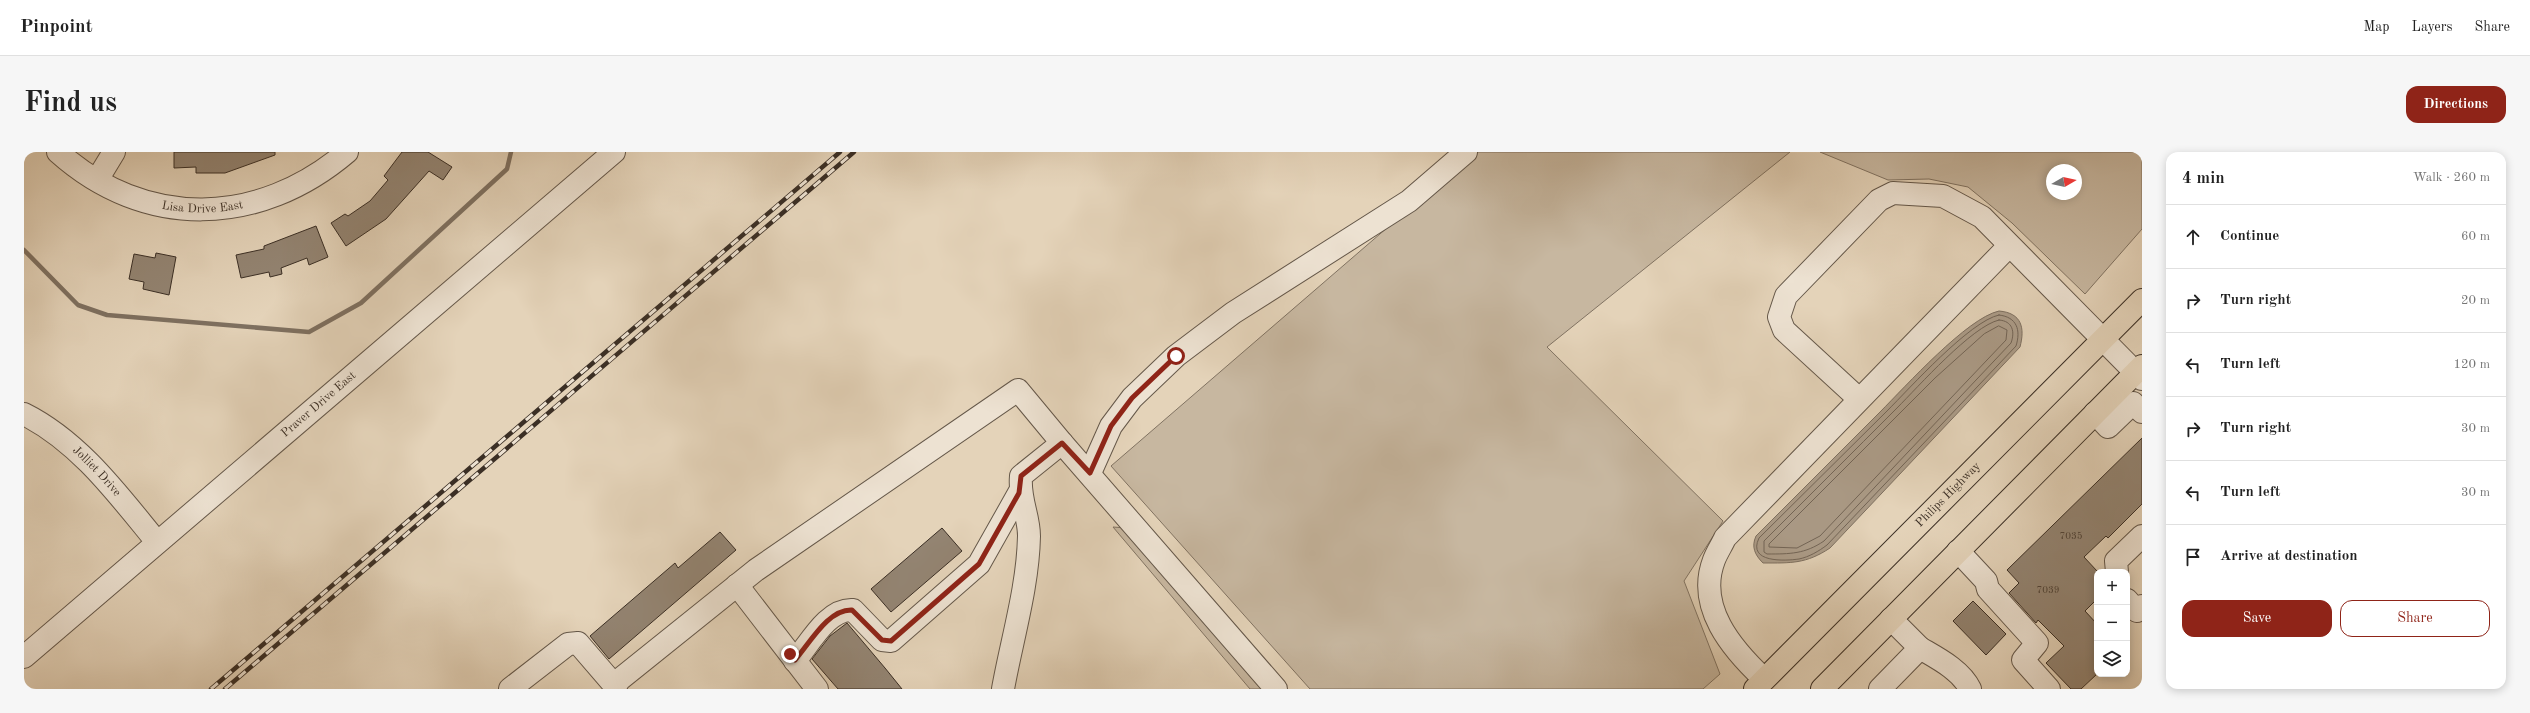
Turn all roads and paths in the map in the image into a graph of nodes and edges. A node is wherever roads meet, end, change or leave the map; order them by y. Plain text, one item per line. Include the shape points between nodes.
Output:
1 (58, 152) edge
2 (114, 152) edge
3 (347, 152) edge
4 (614, 152) edge
5 (1466, 152) edge
6 (97, 180) junction
7 (2008, 246) junction
8 (2142, 300) edge
9 (2104, 339) junction
10 (2140, 372) edge
11 (1859, 399) junction
12 (2142, 412) edge
13 (2095, 413) junction
14 (24, 414) edge
15 (1062, 443) junction
16 (1090, 473) junction
17 (1019, 493) junction
18 (2142, 536) edge
19 (157, 542) junction
20 (1958, 551) junction
21 (2117, 569) edge
22 (737, 585) junction
23 (2130, 603) edge
24 (2142, 606) edge
25 (1891, 619) junction
26 (1920, 648) junction
27 (24, 656) edge
28 (795, 660) junction
29 (1765, 687) edge
30 (615, 688) edge
31 (510, 689) edge
32 (817, 689) edge
33 (1003, 689) edge
34 (1276, 689) edge
35 (1822, 689) edge
36 (1880, 689) edge
37 (1970, 689) edge
38 (2049, 689) edge

1 - 6 street, Lisa Drive East via 72,165
2 - 6 street
3 - 6 street, Lisa Drive East via 287,193 265,201 224,209 158,205 128,197
4 - 19 street, Praver Drive East
5 - 16 street via 1408,201 1233,313 1176,356 1132,398 1115,420
7 - 9 street
7 - 11 street
7 - 11 street via 1982,217 1943,196 1893,193 1879,200 1786,296 1779,317 1784,330
8 - 9 main road, Philips Highway
9 - 10 street
9 - 29 main road, Philips Highway
10 - 13 main road
11 - 29 street via 1726,538 1714,560 1710,584 1714,616 1726,637
12 - 13 street via 2133,402 2108,427
13 - 20 main road
14 - 19 street, Jolliet Drive via 72,447 103,477
15 - 16 street
15 - 17 street via 1021,476
15 - 22 street via 1018,390
16 - 34 street
17 - 28 street via 979,564 891,641 882,640 852,610 845,609 835,613
17 - 33 street via 1029,535 1026,568
18 - 21 street via 2116,562
19 - 27 street, Praver Drive East
20 - 25 main road
20 - 38 street via 2037,643 2023,660
22 - 28 street
22 - 30 street via 620,680
23 - 24 street via 2137,611
25 - 26 street
25 - 35 main road
26 - 36 street
26 - 37 street via 1957,674
28 - 32 street
30 - 31 street via 578,643 568,644

